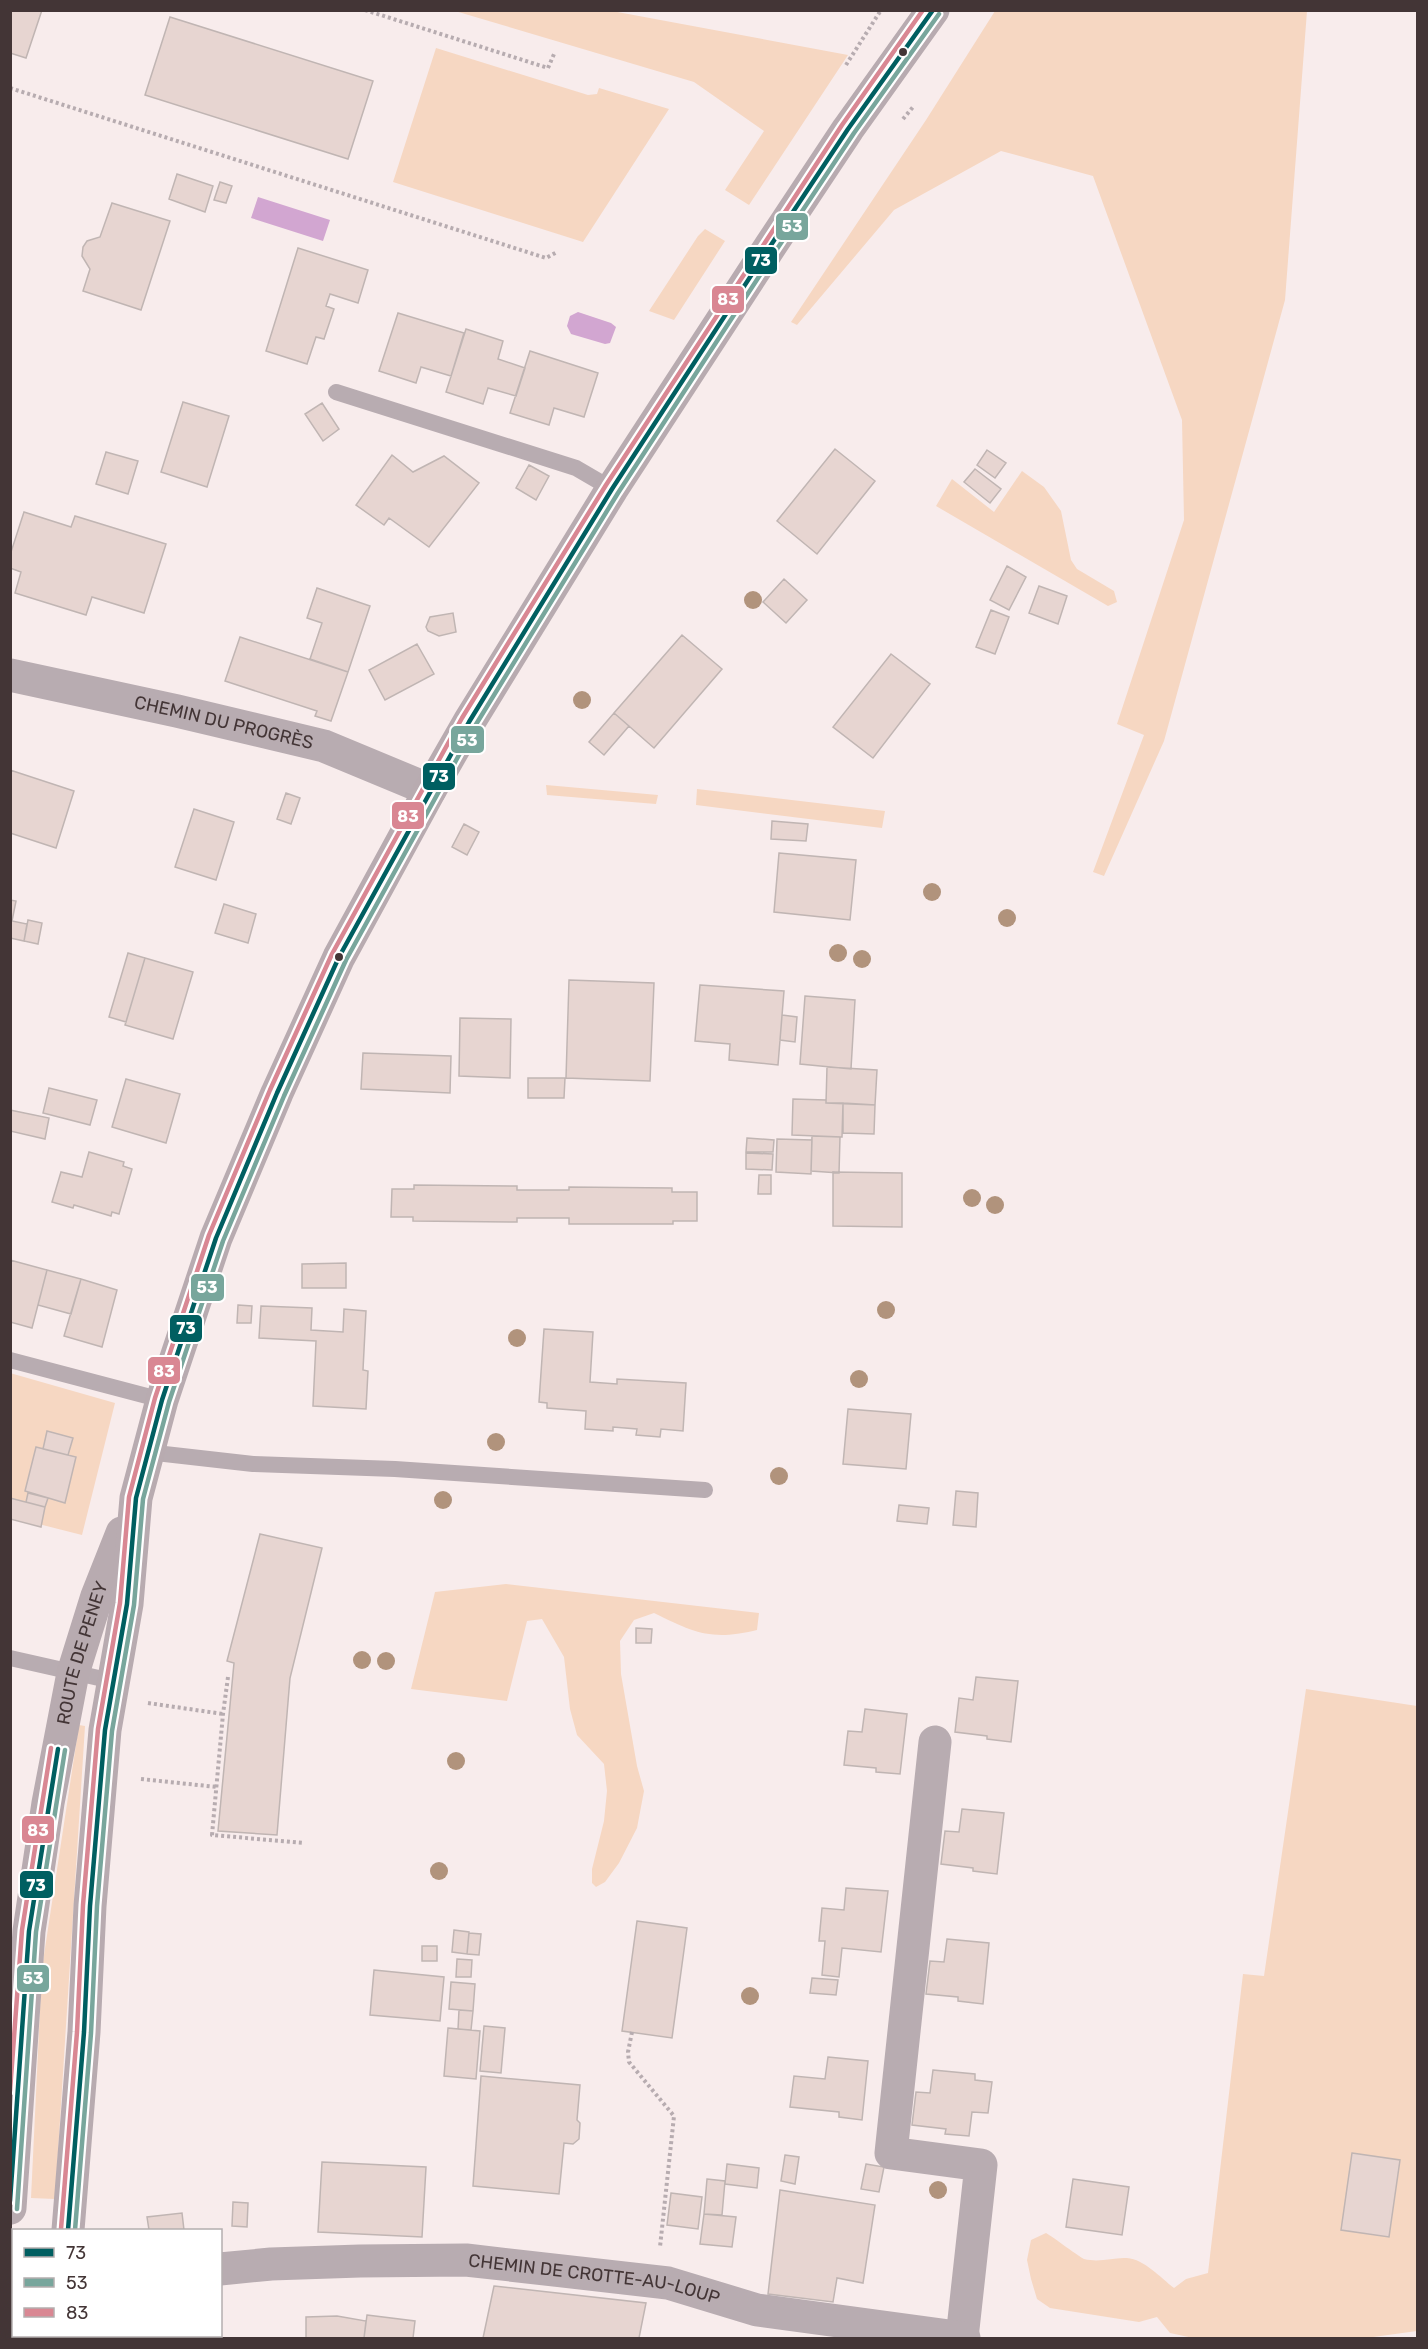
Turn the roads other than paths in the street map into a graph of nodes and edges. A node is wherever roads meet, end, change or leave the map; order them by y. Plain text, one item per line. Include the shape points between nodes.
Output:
1 (933, 10) edge
2 (336, 392) dead end
3 (612, 489) junction
4 (10, 675) edge
5 (430, 790) junction
6 (10, 1360) edge
7 (162, 1400) junction
8 (147, 1452) junction
9 (705, 1490) dead end
10 (136, 1498) junction
11 (11, 1660) edge
12 (74, 1673) junction
13 (112, 1681) junction
14 (935, 1742) dead end
15 (10, 2208) edge
16 (68, 2229) edge
17 (222, 2268) edge
18 (963, 2338) edge

1 - 3 main road, ROUTE DE PENEY via 848,129
2 - 3 lane via 576,468
3 - 5 main road, ROUTE DE PENEY
4 - 5 street, CHEMIN DU PROGRÈS via 324,747
5 - 7 main road, ROUTE DE PENEY via 339,957 277,1092 201,1281
6 - 7 lane
7 - 8 main road, ROUTE DE PENEY
8 - 9 lane via 253,1464 395,1469
8 - 10 main road, ROUTE DE PENEY
10 - 12 main road, ROUTE DE PENEY via 97,1596
10 - 13 main road, ROUTE DE PENEY via 126,1604
11 - 12 lane
12 - 13 lane
12 - 15 main road, ROUTE DE PENEY via 48,1803 29,1931
13 - 16 main road, ROUTE DE PENEY via 90,1906
14 - 18 street via 891,2153 981,2165
17 - 18 street, CHEMIN DE CROTTE-AU-LOUP via 466,2260 668,2283 757,2310

